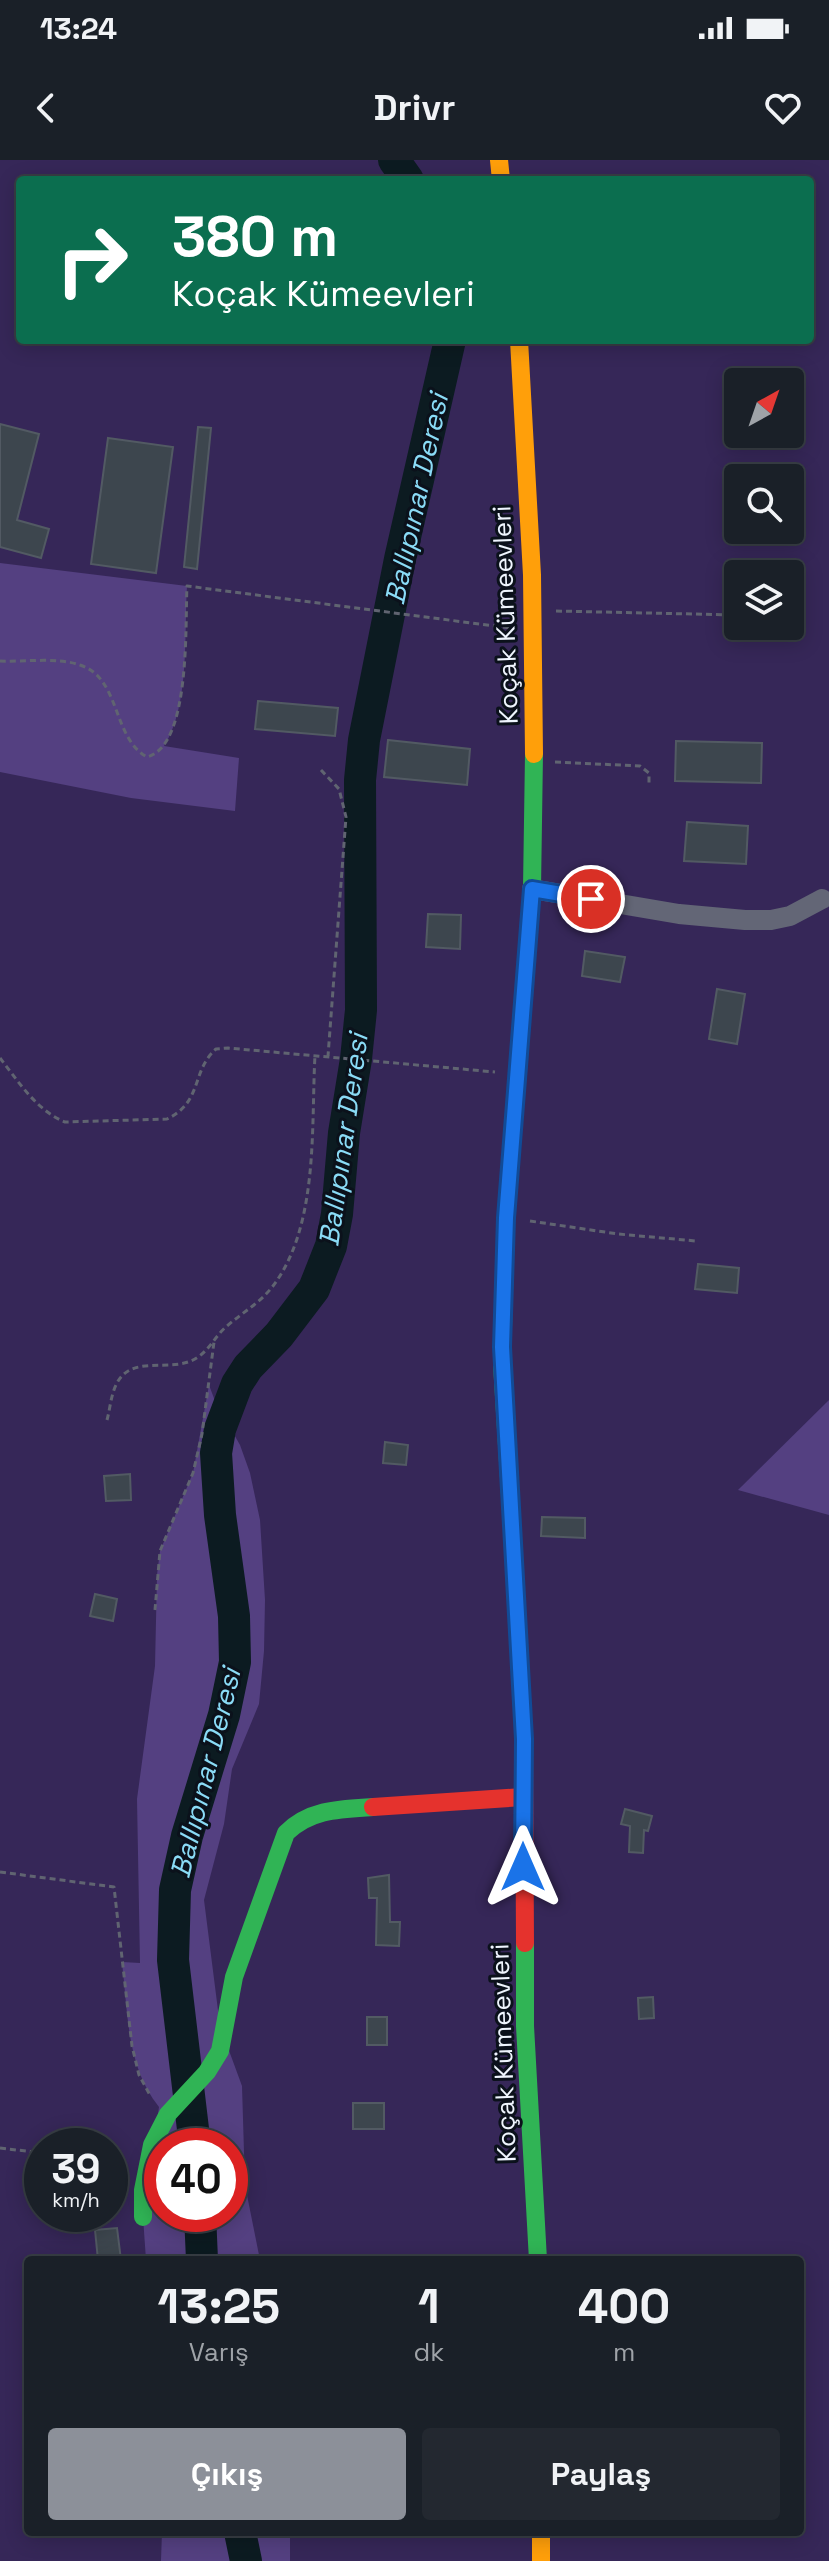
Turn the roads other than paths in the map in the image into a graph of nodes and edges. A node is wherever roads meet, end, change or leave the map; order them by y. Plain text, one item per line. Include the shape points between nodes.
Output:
1 (519, 344) edge
2 (532, 889) junction
3 (822, 899) dead end
4 (523, 1797) junction
5 (143, 2217) dead end
6 (538, 2256) edge
7 (541, 2536) edge
8 (541, 2561) edge

1 - 2 street, Koçak Kümeevleri via 533,610
2 - 3 street via 745,920 790,916
2 - 4 street, Koçak Kümeevleri via 506,1218 503,1379 521,1665
4 - 5 street via 336,1809 316,1813 286,1833 234,1977 220,2051 168,2114 152,2145
4 - 6 street, Koçak Kümeevleri via 525,2026
7 - 8 street

